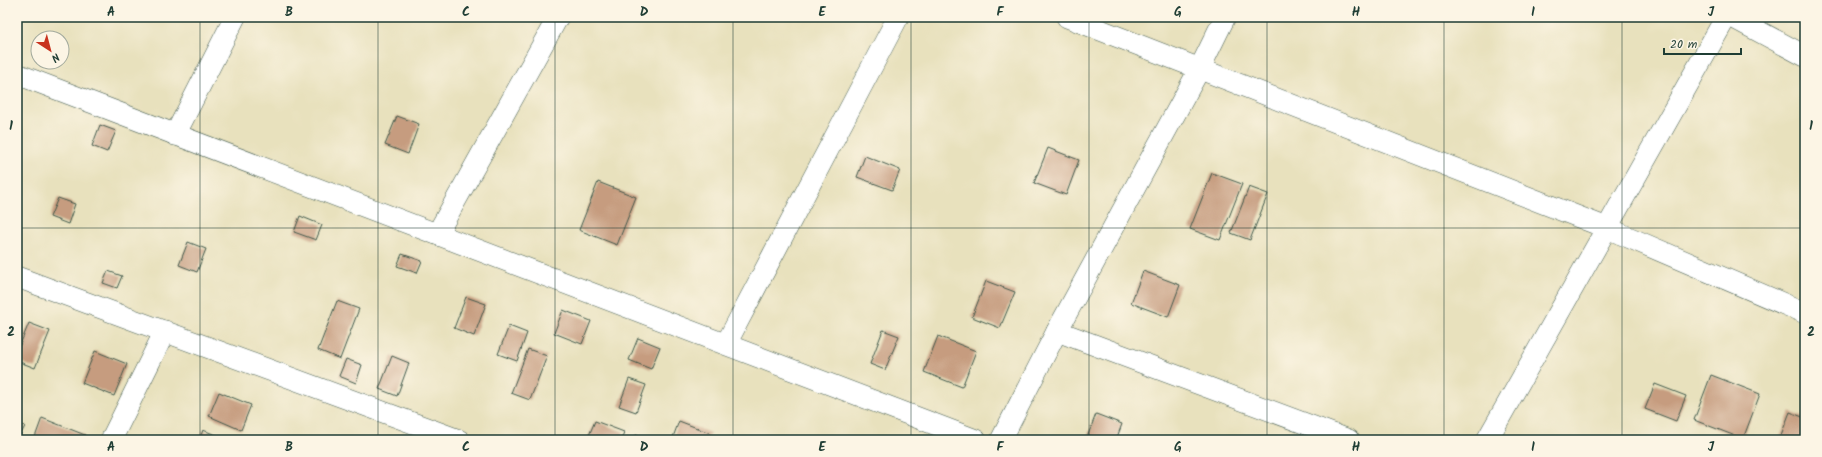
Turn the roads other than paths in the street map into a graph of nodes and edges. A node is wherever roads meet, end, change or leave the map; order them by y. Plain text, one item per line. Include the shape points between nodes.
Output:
1 (235, 17) edge
2 (558, 17) edge
3 (898, 17) edge
4 (1067, 17) edge
5 (1225, 17) edge
6 (1726, 17) edge
7 (1732, 17) edge
8 (1805, 56) edge
9 (1200, 68) junction
10 (17, 74) edge
11 (175, 134) junction
12 (1607, 228) junction
13 (437, 234) junction
14 (17, 277) edge
15 (1805, 313) edge
16 (165, 331) junction
17 (1057, 331) junction
18 (726, 344) junction
19 (426, 435) edge
20 (111, 440) edge
21 (459, 440) edge
22 (976, 440) edge
23 (1001, 440) edge
24 (1349, 440) edge
25 (1487, 440) edge

1 - 11 street
2 - 13 street
3 - 18 street
4 - 9 street
5 - 9 street
6 - 12 street
7 - 8 street
9 - 12 street
9 - 17 street
10 - 11 street
11 - 13 street
12 - 15 street
12 - 25 street
13 - 18 street
14 - 16 street
16 - 19 street
16 - 20 street
17 - 23 street
17 - 24 street
18 - 22 street
19 - 21 street

